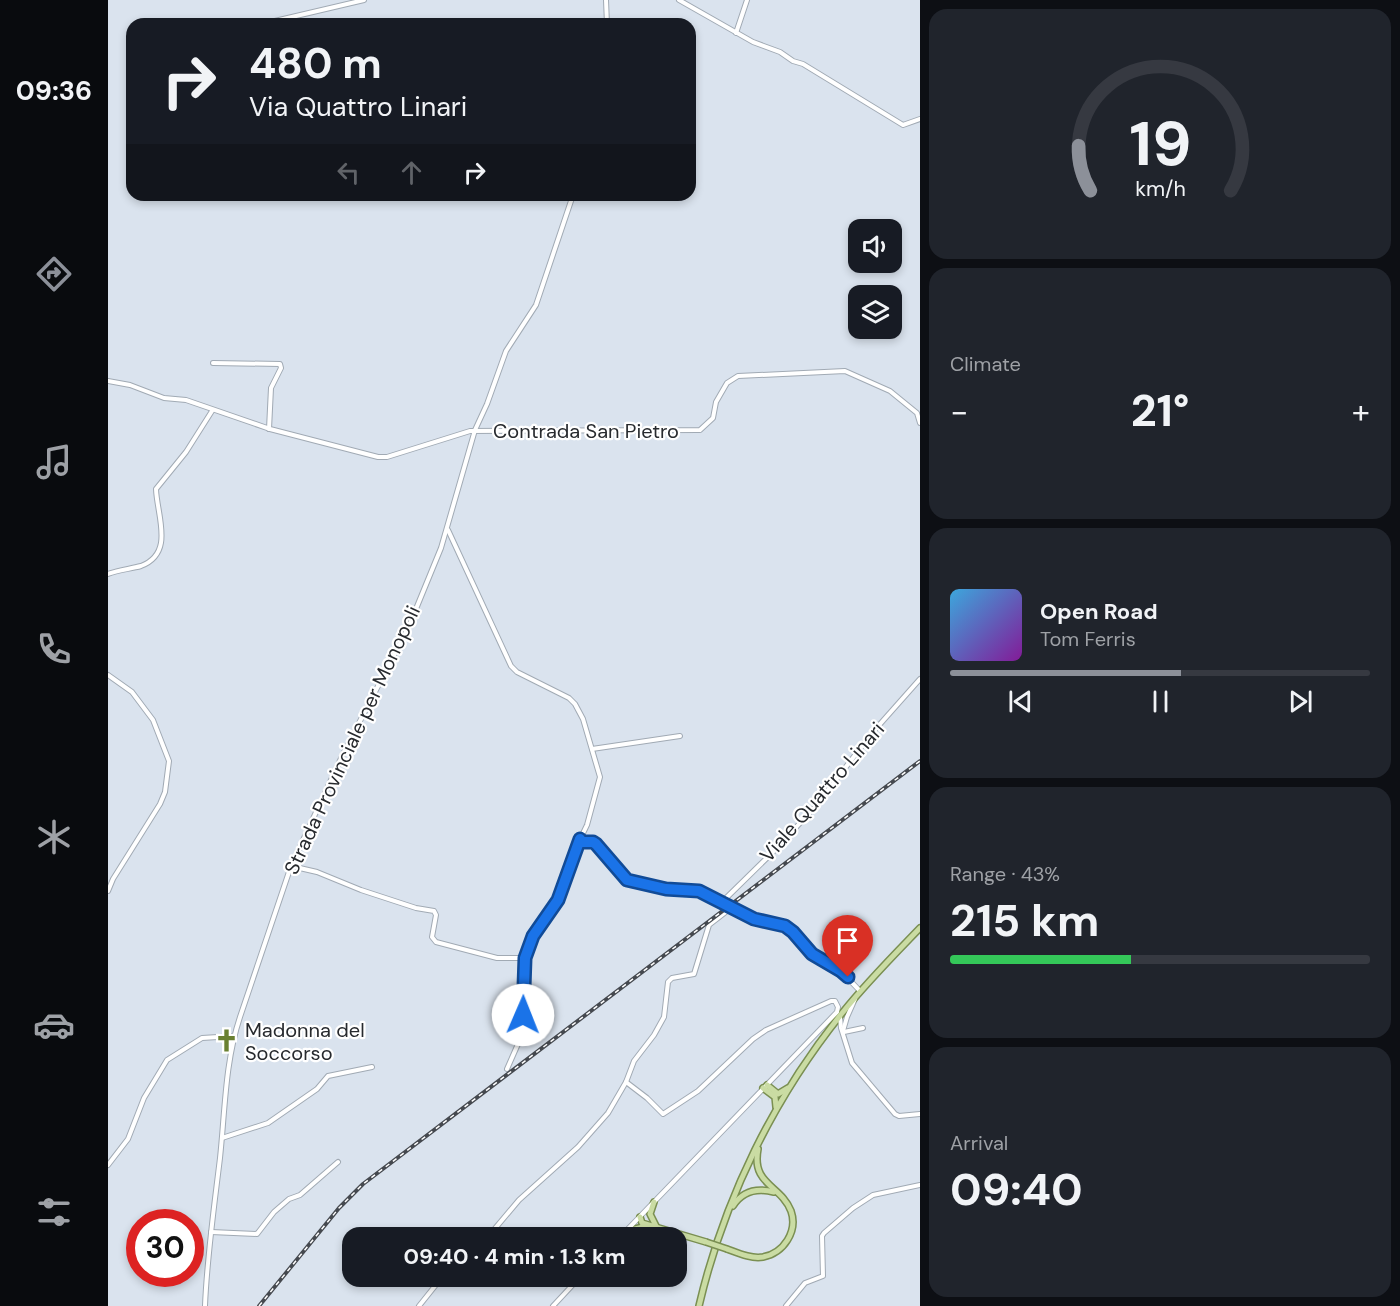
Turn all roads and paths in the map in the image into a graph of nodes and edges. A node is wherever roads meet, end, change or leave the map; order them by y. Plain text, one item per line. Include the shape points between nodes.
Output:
1 (364, 0) edge
2 (606, 0) edge
3 (680, 0) edge
4 (747, 0) edge
5 (288, 18) edge
6 (607, 18) edge
7 (736, 33) junction
8 (920, 119) edge
9 (571, 201) edge
10 (213, 363) dead end
11 (108, 381) edge
12 (212, 411) junction
13 (920, 423) edge
14 (268, 429) junction
15 (475, 430) junction
16 (448, 531) junction
17 (108, 574) edge
18 (108, 675) edge
19 (920, 679) edge
20 (680, 736) dead end
21 (592, 749) junction
22 (580, 839) junction
23 (291, 866) junction
24 (108, 891) edge
25 (721, 903) junction
26 (731, 908) junction
27 (919, 930) edge
28 (525, 958) junction
29 (858, 993) junction
30 (840, 1015) junction
31 (846, 1020) junction
32 (863, 1028) dead end
33 (843, 1032) junction
34 (827, 1033) junction
35 (234, 1036) junction
36 (372, 1067) dead end
37 (507, 1069) dead end
38 (626, 1082) junction
39 (765, 1087) junction
40 (789, 1088) junction
41 (774, 1113) junction
42 (920, 1114) edge
43 (222, 1138) junction
44 (761, 1138) junction
45 (338, 1162) dead end
46 (108, 1165) edge
47 (920, 1185) edge
48 (776, 1193) junction
49 (654, 1202) junction
50 (640, 1217) junction
51 (726, 1218) junction
52 (656, 1226) junction
53 (496, 1227) edge
54 (630, 1227) edge
55 (650, 1227) edge
56 (211, 1232) junction
57 (434, 1287) edge
58 (571, 1287) edge
59 (205, 1306) edge
60 (419, 1306) edge
61 (553, 1306) edge
62 (699, 1306) edge
63 (786, 1306) edge

1 - 5 street
2 - 6 street
3 - 7 street
4 - 7 street
7 - 8 street via 802,64 903,125
9 - 15 street, Strada Provinciale per Monopoli via 536,305 506,351
10 - 14 street via 280,364 271,388
11 - 12 street, Contrada San Pietro via 129,384 164,398 186,400
12 - 14 street, Contrada San Pietro
12 - 17 street via 156,489 163,536 157,554 145,564
13 - 15 street, Contrada San Pietro via 917,413 890,391 845,371 738,376 727,383 716,402 713,418 697,430
14 - 15 street, Contrada San Pietro via 378,457
15 - 16 street, Strada Provinciale per Monopoli
16 - 21 street via 511,666 572,700 582,716
16 - 23 street, Strada Provinciale per Monopoli via 409,626 342,754
18 - 24 street via 132,692 150,714 169,764 160,804
19 - 25 street, Viale Quattro Linari via 814,808
20 - 21 street
21 - 22 street via 600,780
22 - 25 street via 596,844 627,880 666,889 699,891
22 - 28 street via 558,900 533,936
23 - 28 street via 434,911 432,937 436,942 485,956
23 - 35 street, Strada Provinciale per Monopoli
25 - 26 street
26 - 29 street via 788,928 812,954 841,971
26 - 38 street via 711,923 694,974 668,982 664,1017 634,1061
27 - 29 main road
28 - 37 street via 523,1022
29 - 30 main road
29 - 31 street
30 - 31 street
30 - 33 street
30 - 34 main road
31 - 33 street
32 - 33 street
33 - 34 street via 834,1029
33 - 42 street via 854,1066 893,1112 899,1116
34 - 40 main road
35 - 43 street, Strada Provinciale per Monopoli
35 - 46 street via 202,1038 167,1060 144,1098 128,1139
36 - 43 street via 326,1077 317,1089 268,1123
38 - 39 street via 663,1114 698,1091 766,1030 835,1001 837,1012
38 - 53 street via 608,1113 578,1148 519,1200
39 - 40 main road via 778,1094
39 - 41 main road via 775,1096
39 - 49 street
40 - 41 main road
41 - 44 main road
43 - 56 street, Strada Provinciale per Monopoli
44 - 48 main road via 758,1167 763,1180
44 - 51 main road
45 - 56 street via 274,1212 257,1234
47 - 63 street via 873,1195 824,1233 823,1275 805,1283
48 - 51 main road via 746,1193
48 - 52 main road, bridge via 787,1204 792,1230 785,1244 763,1257 744,1255
49 - 50 street
49 - 52 main road via 650,1214
50 - 52 main road via 642,1223
50 - 54 street
51 - 62 main road
52 - 55 main road
56 - 59 street, Strada Provinciale per Monopoli
57 - 60 street
58 - 61 street

